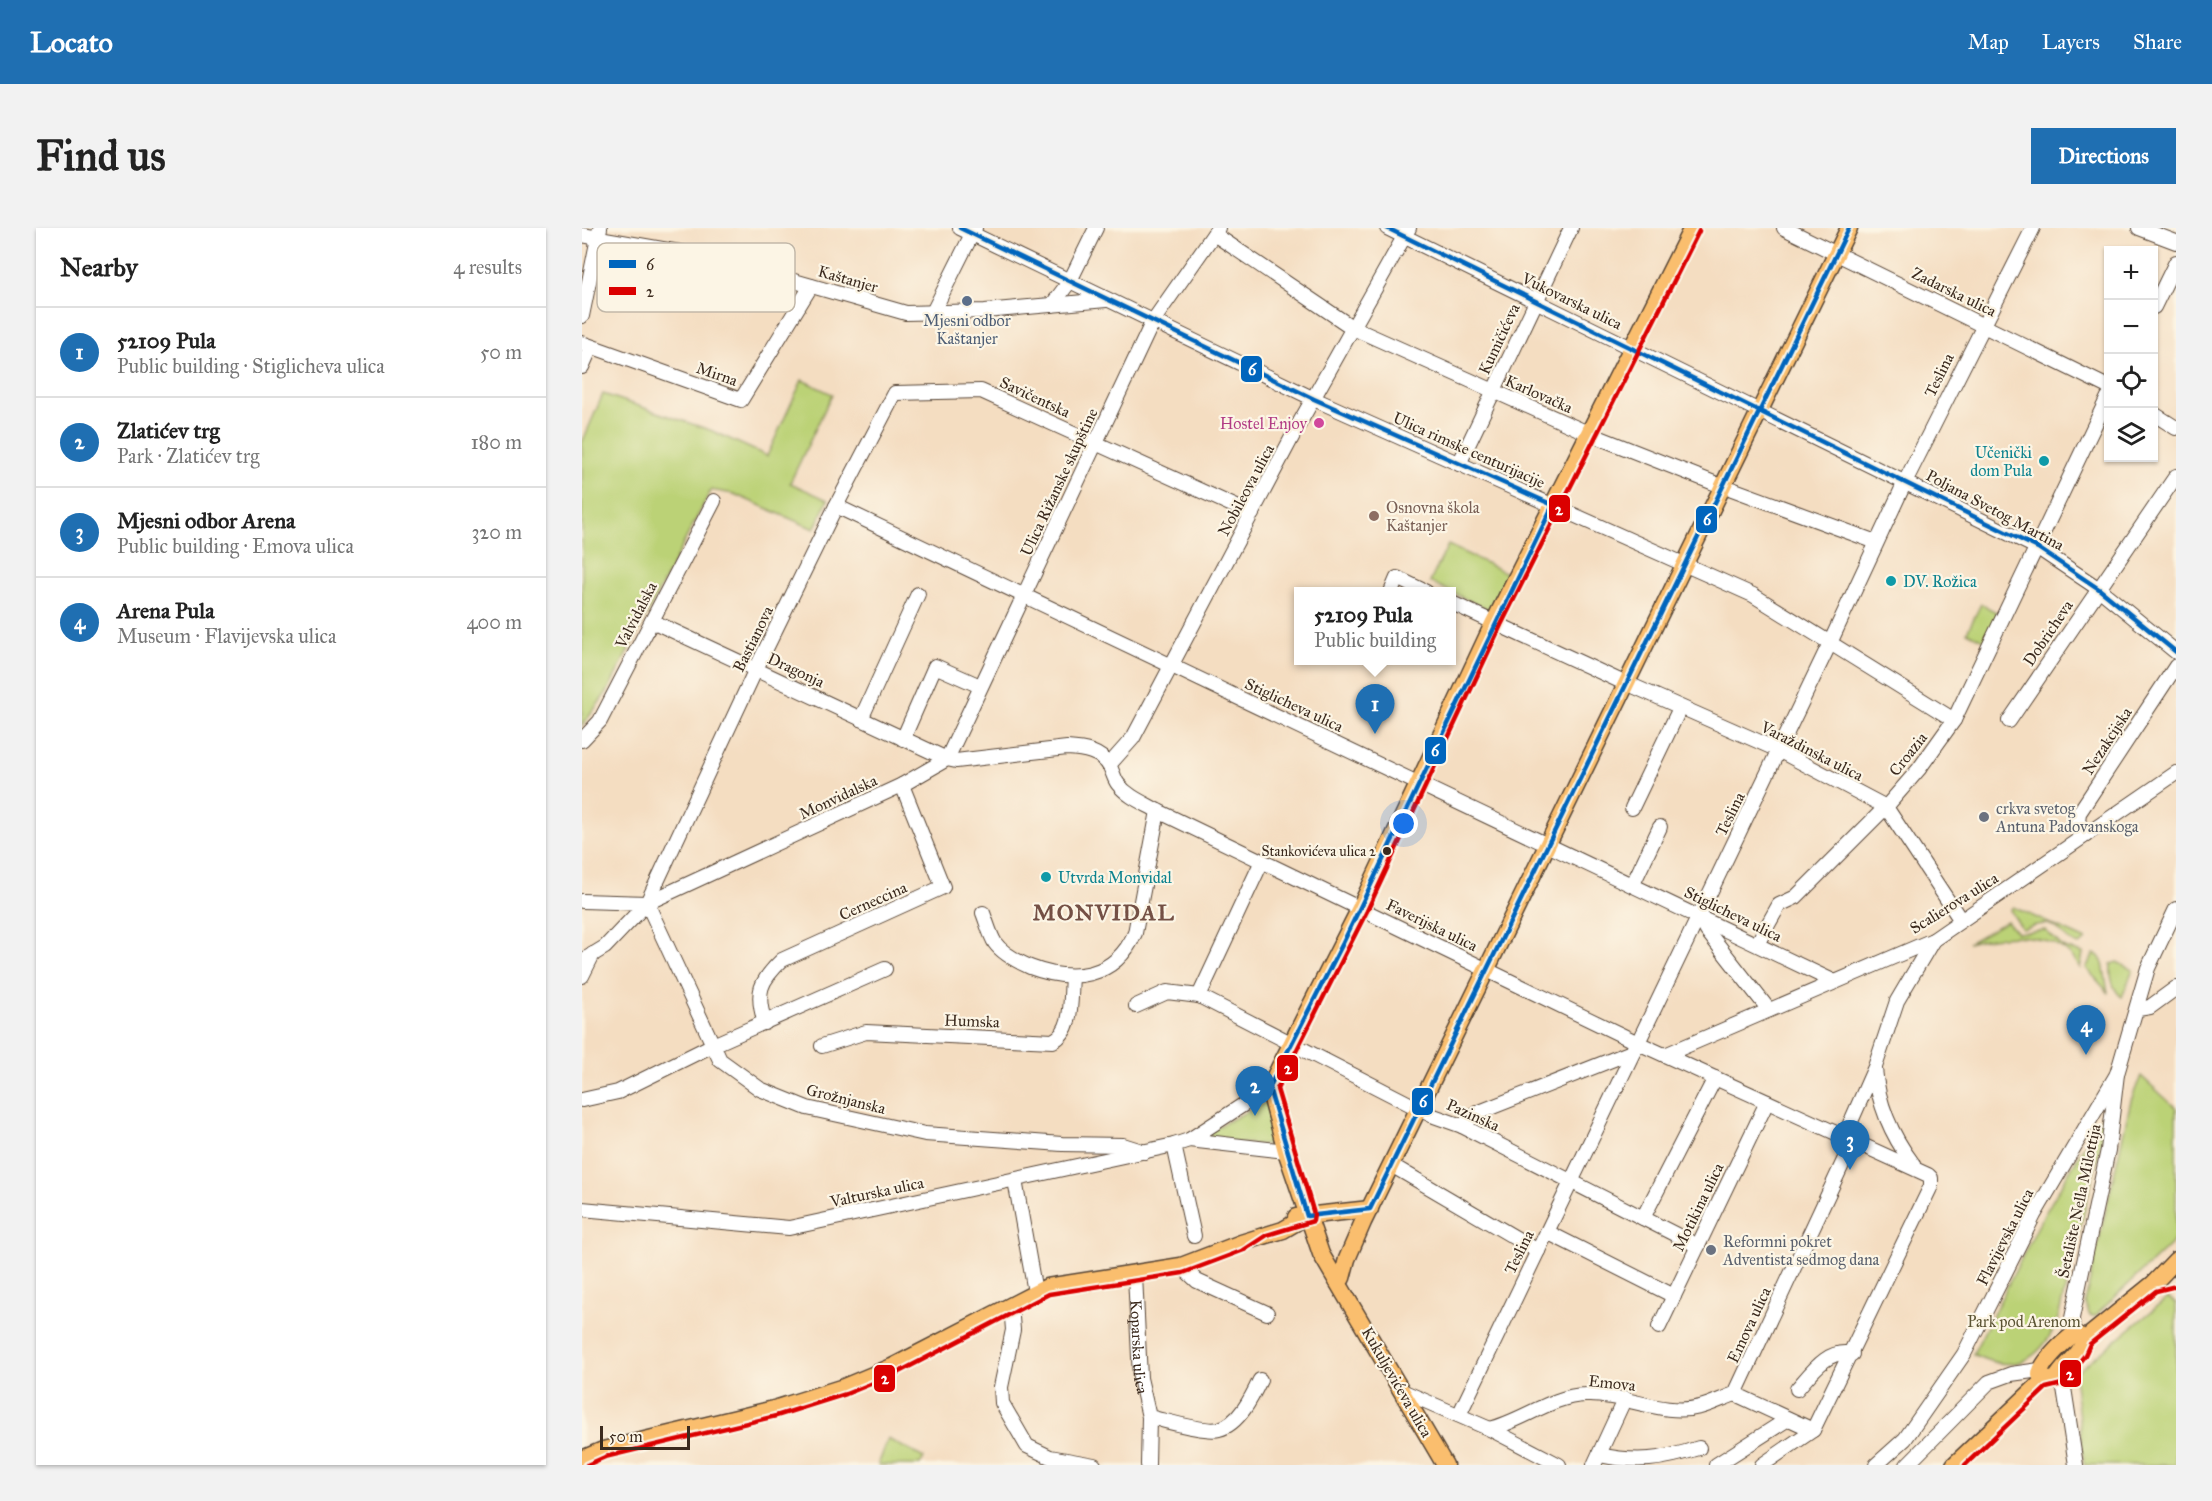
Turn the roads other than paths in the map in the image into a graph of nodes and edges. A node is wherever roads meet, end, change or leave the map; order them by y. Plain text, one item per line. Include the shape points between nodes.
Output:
1 (1096, 228) edge
2 (1387, 228) edge
3 (1571, 228) edge
4 (1692, 228) edge
5 (1784, 228) edge
6 (1850, 228) edge
7 (2033, 228) edge
8 (2139, 228) edge
9 (969, 230) edge
10 (1216, 231) edge
11 (1406, 232) edge
12 (599, 233) edge
13 (582, 235) edge
14 (2176, 242) edge
15 (645, 243) edge
16 (1837, 253) junction
17 (2176, 262) edge
18 (795, 281) edge
19 (1070, 281) junction
20 (811, 286) junction
21 (1108, 299) junction
22 (2157, 300) edge
23 (1534, 303) junction
24 (1052, 305) junction
25 (932, 314) junction
26 (582, 315) edge
27 (1153, 321) junction
28 (1982, 325) junction
29 (1353, 328) junction
30 (586, 345) edge
31 (1633, 349) junction
32 (582, 367) edge
33 (2104, 385) edge
34 (1493, 392) junction
35 (895, 393) joint
36 (1314, 399) junction
37 (2104, 408) edge
38 (1760, 412) junction
39 (2158, 417) edge
40 (2176, 428) edge
41 (1590, 434) junction
42 (1095, 443) junction
43 (1460, 464) junction
44 (2176, 476) edge
45 (1905, 482) junction
46 (1714, 483) dead end
47 (1732, 489) dead end
48 (714, 501) dead end
49 (836, 506) junction
50 (1553, 506) junction
51 (1252, 514) junction
52 (1876, 542) junction
53 (2038, 548) junction
54 (1685, 565) junction
55 (1393, 587) edge
56 (1417, 587) edge
57 (2099, 589) junction
58 (918, 594) dead end
59 (1024, 594) junction
60 (1456, 605) edge
61 (652, 621) junction
62 (1494, 622) junction
63 (1830, 644) junction
64 (2176, 652) edge
65 (1172, 665) junction
66 (2176, 666) edge
67 (756, 669) junction
68 (1620, 681) dead end
69 (980, 686) junction
70 (1633, 686) dead end
71 (1680, 708) junction
72 (861, 719) junction
73 (1954, 720) junction
74 (2009, 721) dead end
75 (903, 739) junction
76 (582, 740) edge
77 (1778, 750) junction
78 (947, 759) junction
79 (1109, 765) junction
80 (2176, 773) edge
81 (1419, 781) junction
82 (902, 785) junction
83 (1886, 807) junction
84 (1632, 808) dead end
85 (1158, 811) junction
86 (1660, 827) dead end
87 (2086, 835) junction
88 (1548, 844) junction
89 (1262, 861) junction
90 (1633, 884) junction
91 (582, 901) edge
92 (647, 903) junction
93 (1360, 908) junction
94 (2176, 909) edge
95 (983, 914) dead end
96 (1699, 916) junction
97 (1960, 919) junction
98 (1932, 940) junction
99 (1757, 944) junction
100 (588, 957) edge
101 (885, 969) dead end
102 (1487, 970) junction
103 (582, 976) edge
104 (1072, 978) junction
105 (1835, 981) junction
106 (2176, 988) edge
107 (1199, 996) junction
108 (1136, 1006) dead end
109 (2138, 1009) junction
110 (1768, 1010) junction
111 (765, 1023) junction
112 (1293, 1043) junction
113 (713, 1045) junction
114 (822, 1046) dead end
115 (1636, 1047) junction
116 (1665, 1055) junction
117 (1875, 1067) junction
118 (2117, 1074) junction
119 (1715, 1078) junction
120 (1269, 1088) junction
121 (582, 1100) edge
122 (1767, 1102) junction
123 (1419, 1108) junction
124 (1462, 1126) junction
125 (1849, 1137) junction
126 (1189, 1140) junction
127 (1174, 1145) junction
128 (1286, 1151) junction
129 (1146, 1153) junction
130 (1393, 1166) junction
131 (1916, 1167) junction
132 (1015, 1180) junction
133 (1571, 1182) junction
134 (582, 1209) edge
135 (1370, 1209) junction
136 (1307, 1216) junction
137 (1643, 1218) junction
138 (1283, 1230) junction
139 (1546, 1232) junction
140 (1194, 1236) dead end
141 (1242, 1243) junction
142 (1317, 1243) junction
143 (1698, 1246) junction
144 (1538, 1251) junction
145 (2176, 1260) edge
146 (1181, 1266) junction
147 (1135, 1275) junction
148 (1342, 1278) junction
149 (2176, 1278) edge
150 (2153, 1284) junction
151 (1035, 1292) junction
152 (1674, 1296) junction
153 (1349, 1299) junction
154 (1011, 1305) junction
155 (1267, 1313) dead end
156 (1659, 1327) dead end
157 (2078, 1337) junction
158 (1852, 1354) junction
159 (2046, 1376) junction
160 (1260, 1380) dead end
161 (1797, 1389) dead end
162 (1402, 1391) junction
163 (1735, 1394) junction
164 (1625, 1398) junction
165 (1459, 1415) junction
166 (1149, 1417) junction
167 (1788, 1419) junction
168 (1490, 1429) junction
169 (1813, 1430) junction
170 (1699, 1448) dead end
171 (582, 1459) edge
172 (1597, 1460) edge
173 (1540, 1461) edge
174 (1094, 1465) edge
175 (1148, 1465) edge
176 (1445, 1465) edge
177 (1559, 1465) edge
178 (1716, 1465) edge
179 (1762, 1465) edge
180 (1876, 1465) edge
181 (1907, 1465) edge
182 (1954, 1465) edge
183 (2076, 1465) edge

1 - 19 street
2 - 11 street, Vukovarska ulica
3 - 23 street, Kumičićeva
4 - 31 main road
5 - 16 street, Zadarska ulica
6 - 16 main road
7 - 28 street, Teslina
8 - 14 street
9 - 19 street, Ulica rimske centurijacije
9 - 25 street
10 - 27 street, Ulica Rižanske skupštine
10 - 29 street, Karlovačka
11 - 23 street, Vukovarska ulica
11 - 29 street, Nobileova ulica
12 - 13 street, Kaštanjer
12 - 15 street, Kaštanjer
12 - 26 street
16 - 28 street, Zadarska ulica
16 - 38 main road
17 - 22 street
18 - 20 street, Kaštanjer
19 - 21 street, Ulica rimske centurijacije
19 - 24 street
20 - 25 street, Kaštanjer via 902,312
20 - 30 street, Mirna via 741,400
21 - 24 street, Kaštanjer
21 - 27 street, Ulica rimske centurijacije
23 - 31 street, Vukovarska ulica
23 - 34 street, Kumičićeva
24 - 25 street, Kaštanjer
27 - 36 street, Ulica rimske centurijacije
27 - 42 street, Ulica Rižanske skupštine
28 - 33 street, Zadarska ulica
28 - 45 street, Teslina
29 - 34 street, Karlovačka
29 - 36 street, Nobileova ulica
30 - 32 street, Mirna
31 - 38 street, Vukovarska ulica
31 - 41 main road
34 - 41 street, Karlovačka
34 - 43 street, Kumičićeva
35 - 42 street, Savičentska via 981,390
35 - 49 street, Bastianova
36 - 43 street, Ulica rimske centurijacije
36 - 51 street, Nobileova ulica
37 - 53 street, Croazia
38 - 45 street, Vukovarska ulica
38 - 54 main road
39 - 40 street
41 - 46 street, Karlovačka
41 - 50 main road
42 - 51 street, Savičentska
42 - 59 street, Ulica Rižanske skupštine
43 - 50 street, Ulica rimske centurijacije
44 - 57 street, Dobricheva
45 - 52 street, Teslina
45 - 53 street, Poljana Svetog Martina
47 - 52 street
48 - 61 street, Valvidalska
49 - 59 street, Stiglicheva ulica
49 - 67 street, Bastianova
50 - 54 street, Ulica rimske centurijacije
50 - 62 main road
51 - 65 street, Nobileova ulica
52 - 63 street, Teslina
53 - 57 street, Poljana Svetog Martina
53 - 73 street, Croazia
54 - 63 street, Ulica rimske centurijacije via 1758,598
54 - 88 main road
55 - 56 street via 1397,578
57 - 64 street, Poljana Svetog Martina
57 - 74 street, Dobricheva
58 - 72 street
59 - 65 street, Stiglicheva ulica
59 - 69 street, Ulica Rižanske skupštine
60 - 62 street
61 - 67 street, Dragonja
61 - 76 street, Valvidalska via 600,721
62 - 68 street
62 - 81 main road
63 - 73 street, Ulica rimske centurijacije
63 - 77 street, Teslina
65 - 79 street, Nobileova ulica via 1133,738
65 - 81 street, Stiglicheva ulica
66 - 87 street, Nezakcijska via 2079,813 2078,821
67 - 72 street, Dragonja
67 - 92 street, Bastianova
69 - 75 street via 935,666
69 - 78 street, Ulica Rižanske skupštine
70 - 71 street, Varaždinska ulica
71 - 77 street, Varaždinska ulica
71 - 84 street
72 - 75 street, Dragonja
73 - 83 street, Croazia
75 - 78 street, Dragonja
77 - 83 street, Varaždinska ulica
77 - 96 street, Teslina
78 - 79 street, Monvidalska via 1067,748 1084,749
78 - 82 street, Monvidalska
79 - 85 street, Faverijska ulica via 1116,783
80 - 87 street, Scalierova ulica
81 - 88 street, Stiglicheva ulica
81 - 93 main road
82 - 92 street, Monvidalska
82 - 111 street, Cerneccina via 943,887 782,960 765,976 759,1004
83 - 97 street, Varaždinska ulica
83 - 99 street, Croazia via 1796,897 1779,905
85 - 89 street, Faverijska ulica
85 - 104 street via 1139,916 1128,948 1105,969
86 - 90 street
87 - 97 street, Scalierova ulica
88 - 90 street, Stiglicheva ulica
88 - 102 main road
89 - 93 street, Faverijska ulica
89 - 107 street
90 - 96 street, Stiglicheva ulica
91 - 92 street, Monvidalska
92 - 100 street via 605,947
92 - 113 street, Grožnjanska
93 - 102 street, Faverijska ulica
93 - 112 main road
94 - 109 street, Flavijevska ulica via 2148,968
95 - 104 street via 996,944 1020,963
96 - 99 street, Stiglicheva ulica
96 - 110 street
96 - 115 street, Teslina
97 - 98 street, Scalierova ulica
98 - 105 street, Scalierova ulica
98 - 117 street, Emova ulica via 1897,1001
99 - 105 street, Stiglicheva ulica
100 - 103 street
101 - 111 street
102 - 115 street, Faverijska ulica
102 - 123 main road
104 - 114 street, Humska via 1068,1024 1063,1036 1053,1041 866,1032
105 - 110 street, Scalierova ulica
106 - 109 street via 2150,1007
107 - 108 street, Pazinska via 1167,992
107 - 112 street, Pazinska
109 - 118 street, Flavijevska ulica
110 - 116 street, Scalierova ulica
111 - 113 street
112 - 120 main road
112 - 123 street, Pazinska
113 - 121 street via 618,1092
113 - 129 street, Grožnjanska via 720,1060 739,1076 807,1108 925,1134 1123,1145
115 - 116 street, Faverijska ulica
115 - 124 street via 1478,1113
115 - 133 street, Teslina
116 - 119 street, Faverijska ulica
117 - 125 street, Emova ulica
117 - 131 street via 1876,1087 1885,1113 1896,1139
118 - 157 street, Šetalište Nella Milottija via 2108,1150 2072,1318
118 - 180 street, Flavijevska ulica via 2034,1215 1964,1354 1905,1439
119 - 122 street, Faverijska ulica
119 - 137 street
120 - 126 street
120 - 128 main road
122 - 125 street, Faverijska ulica
122 - 143 street, Motikina ulica
123 - 124 street, Pazinska
123 - 130 main road
124 - 133 street, Pazinska
125 - 131 street, Faverijska ulica
125 - 163 street, Emova ulica
126 - 127 street, Valturska ulica
126 - 128 street
127 - 129 street, Valturska ulica
127 - 140 street
128 - 136 main road
129 - 132 street, Valturska ulica
130 - 135 main road
130 - 144 street
131 - 158 street via 1931,1178 1931,1186
132 - 134 street, Valturska ulica via 789,1228
132 - 151 street
133 - 137 street, Pazinska
133 - 139 street, Teslina
135 - 136 main road
135 - 148 main road
136 - 138 main road, Koparska ulica
136 - 141 main road, Koparska ulica via 1264,1228
136 - 142 main road, Kukuljevićeva ulica
136 - 148 main road, Kukuljevićeva ulica via 1326,1239
137 - 143 street, Pazinska
138 - 141 main road, Koparska ulica
138 - 142 main road via 1304,1234
139 - 144 street, Teslina
139 - 152 street
141 - 146 main road, Koparska ulica
142 - 153 main road, Kukuljevićeva ulica via 1327,1267
143 - 152 street, Motikina ulica
144 - 165 street, Teslina
145 - 150 main road
146 - 147 main road, Koparska ulica
146 - 155 street via 1197,1281
147 - 151 main road, Koparska ulica
147 - 166 street, Koparska ulica via 1140,1378
148 - 153 main road, Kukuljevićeva ulica
149 - 150 main road
150 - 157 main road
151 - 154 main road, Koparska ulica
152 - 156 street, Motikina ulica
153 - 162 main road, Kukuljevićeva ulica
154 - 171 main road, Koparska ulica via 892,1367 844,1387 774,1410 603,1450
154 - 174 street via 1013,1330 1001,1387 1002,1403 1027,1446 1050,1457
157 - 159 main road via 2078,1353
158 - 161 street via 1832,1354
158 - 169 street
159 - 181 street via 2011,1374 1989,1382
159 - 182 main road
159 - 183 street via 2064,1388
160 - 166 street, Koparska ulica via 1243,1410 1219,1430
162 - 165 street
162 - 176 main road, Kukuljevićeva ulica
163 - 164 street, Emova via 1699,1408 1670,1408
163 - 167 street
164 - 168 street, Emova via 1584,1394
164 - 172 street
165 - 168 street
166 - 175 street, Koparska ulica
167 - 169 street
167 - 178 street
168 - 173 street
169 - 179 street
170 - 172 street via 1648,1461
173 - 177 street

